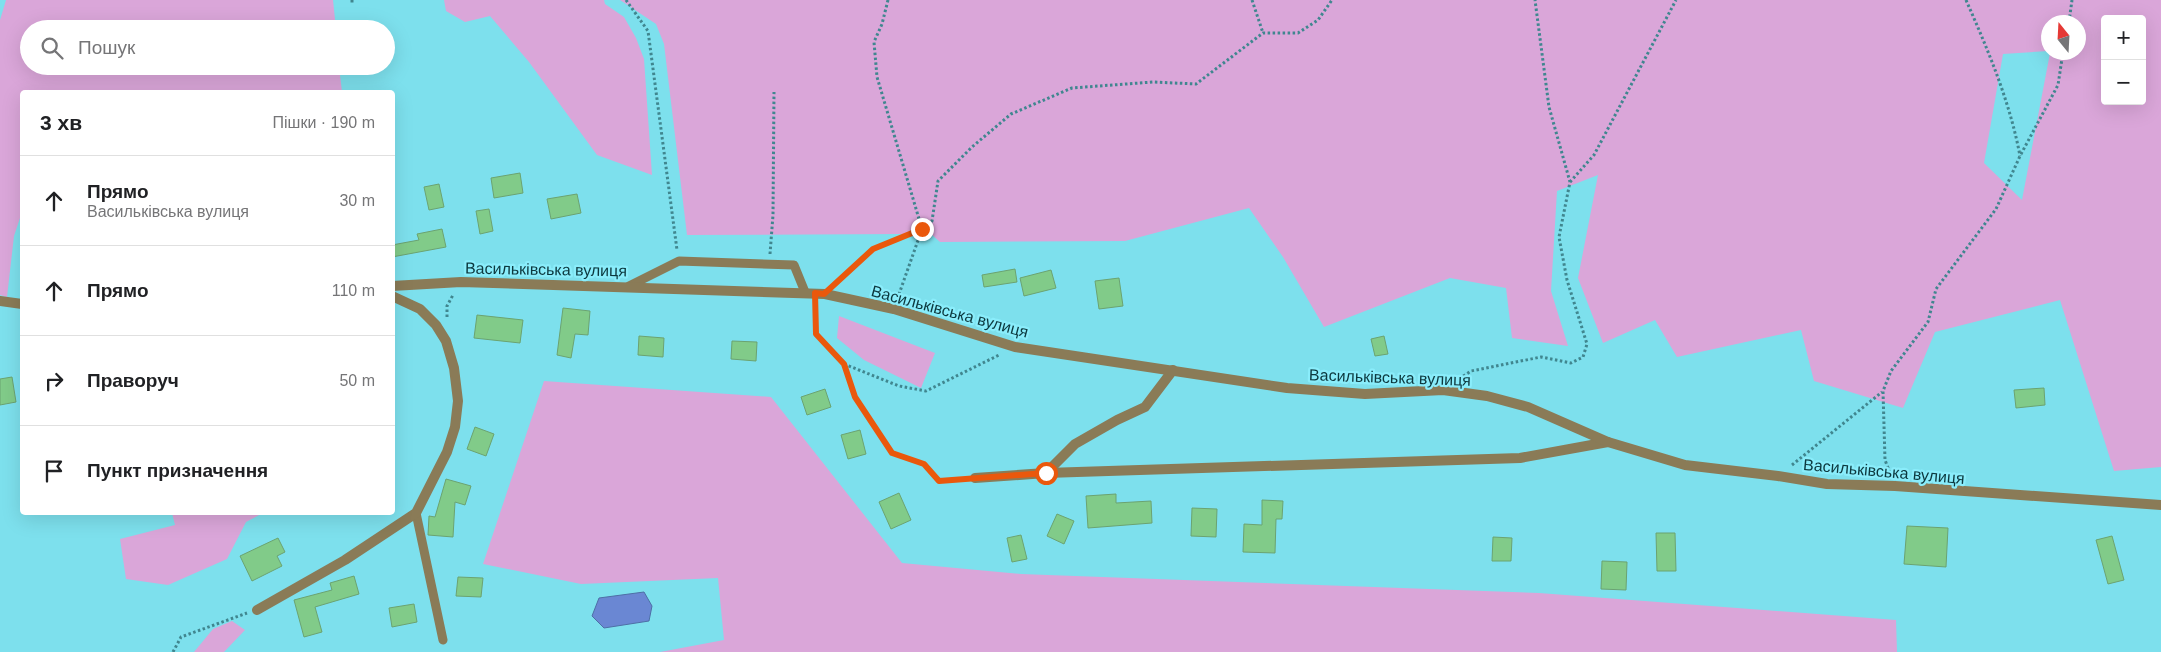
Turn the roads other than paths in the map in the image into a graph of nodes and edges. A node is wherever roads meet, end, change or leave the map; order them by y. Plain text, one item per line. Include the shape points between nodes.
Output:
1 (395, 286) edge
2 (629, 286) junction
3 (815, 293) junction
4 (395, 297) edge
5 (0, 301) edge
6 (20, 304) edge
7 (1173, 370) junction
8 (1608, 442) junction
9 (1046, 473) junction
10 (975, 478) road end
11 (2161, 505) edge
12 (416, 513) junction
13 (257, 610) road end
14 (443, 640) dead end

1 - 2 street, Васильківська вулиця via 461,282
2 - 3 street, Васильківська вулиця
2 - 3 lane via 679,261 770,264 794,265
3 - 7 street, Васильківська вулиця via 894,310 1015,347
4 - 12 street via 420,309 446,341 454,368 458,401 455,427 447,452
5 - 6 street
7 - 8 street, Васильківська вулиця via 1287,388 1366,394 1444,390 1487,396 1528,407
7 - 9 street via 1145,407 1075,444
8 - 9 street, Васильківська вулиця via 1520,458
8 - 11 street, Васильківська вулиця via 1685,465 1827,484
9 - 10 street, Васильківська вулиця
12 - 13 street via 345,560
12 - 14 lane

